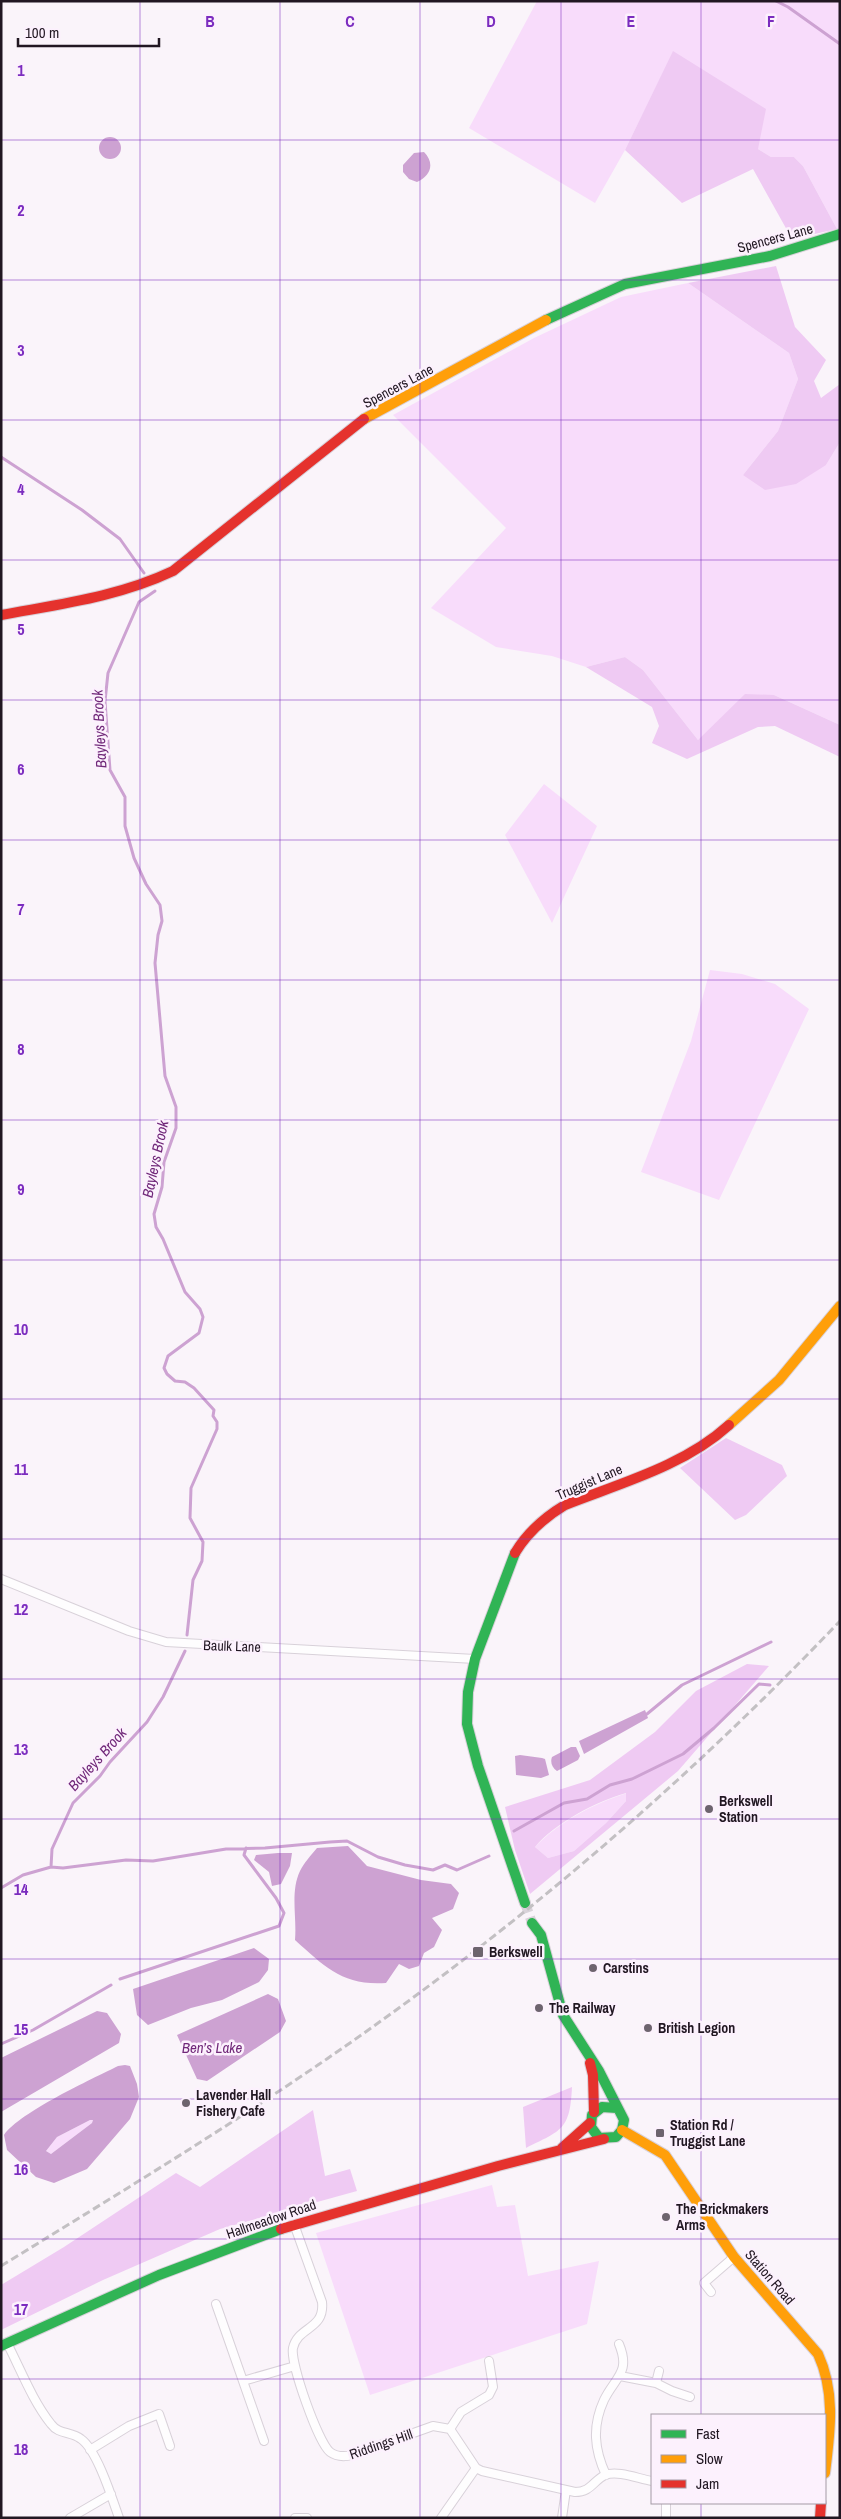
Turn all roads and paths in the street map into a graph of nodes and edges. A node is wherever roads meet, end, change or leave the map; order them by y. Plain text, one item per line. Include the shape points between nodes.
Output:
1 (840, 234) edge
2 (1, 615) edge
3 (840, 1306) edge
4 (1, 1579) edge
5 (475, 1659) junction
6 (526, 1903) tunnel mouth
7 (532, 1923) tunnel mouth
8 (590, 2059) junction
9 (616, 2108) junction
10 (594, 2112) junction
11 (590, 2123) junction
12 (622, 2130) junction
13 (604, 2139) junction
14 (562, 2149) junction
15 (294, 2224) junction
16 (734, 2257) junction
17 (711, 2292) dead end
18 (216, 2304) dead end
19 (4, 2344) edge
20 (619, 2344) dead end
21 (489, 2361) dead end
22 (295, 2366) junction
23 (659, 2371) dead end
24 (620, 2376) junction
25 (243, 2381) junction
26 (656, 2383) junction
27 (690, 2397) dead end
28 (835, 2411) edge
29 (450, 2429) junction
30 (264, 2441) dead end
31 (170, 2446) dead end
32 (90, 2450) junction
33 (826, 2467) edge
34 (476, 2468) junction
35 (606, 2475) junction
36 (651, 2481) edge
37 (566, 2490) junction
38 (111, 2494) junction
39 (666, 2504) edge
40 (821, 2504) edge
41 (70, 2518) edge
42 (119, 2518) edge
43 (295, 2518) edge
44 (307, 2518) edge
45 (441, 2518) edge
46 (562, 2518) edge
47 (666, 2518) edge
48 (820, 2518) edge

1 - 2 street, Spencers Lane via 770,256 625,284 540,323 361,421 189,559 148,585 100,598
3 - 5 street, Truggist Lane via 778,1380 716,1436 658,1469 565,1505 550,1514 527,1536 516,1552
4 - 5 street, Baulk Lane via 128,1631 166,1642
5 - 6 street, Truggist Lane via 468,1692 468,1724 478,1766
7 - 8 street via 541,1935 563,2015
8 - 9 street
8 - 10 street
9 - 10 street via 606,2106
9 - 12 street via 624,2120
10 - 11 street
11 - 13 street via 596,2135
11 - 14 street, Hallmeadow Road
12 - 13 street via 616,2137
12 - 16 street, Station Road via 665,2155
13 - 14 street, Hallmeadow Road
14 - 15 street, Hallmeadow Road
15 - 19 street, Hallmeadow Road via 159,2274
15 - 22 street, Riddings Hill via 323,2312 296,2342 293,2350
16 - 17 street via 702,2281
16 - 28 street, Station Road via 818,2354 831,2388
18 - 25 street
19 - 32 street via 51,2425 59,2432 80,2438
20 - 24 street via 624,2366
21 - 29 street via 493,2387 489,2395 461,2412
22 - 25 street
22 - 29 street, Riddings Hill via 322,2440 334,2454 352,2455 433,2426
23 - 26 street
24 - 26 street
24 - 35 street via 604,2399 594,2436
25 - 30 street
26 - 27 street
28 - 33 street, Station Road
29 - 34 street
31 - 32 street via 159,2414 129,2426
32 - 38 street
34 - 37 street
34 - 45 street
35 - 36 street via 613,2473
35 - 37 street via 590,2490
37 - 46 street
38 - 41 street
38 - 42 street
39 - 47 street
40 - 48 street
43 - 44 street

